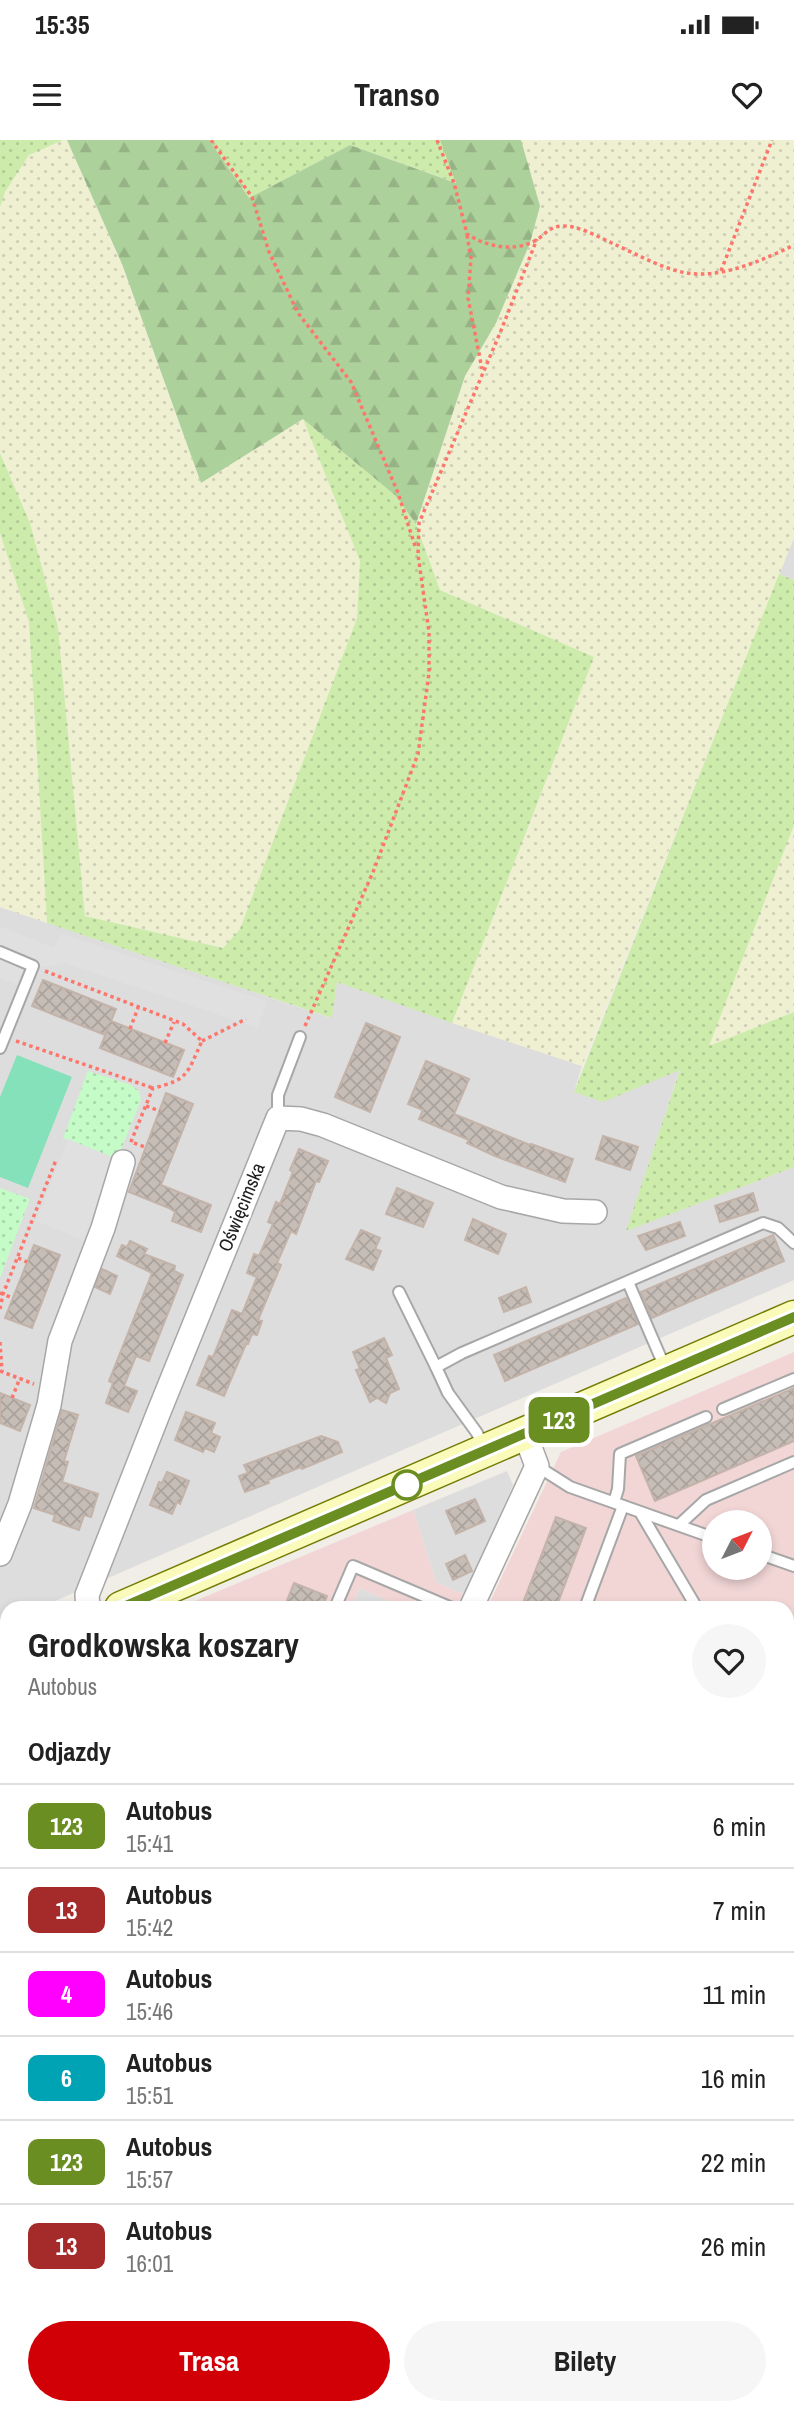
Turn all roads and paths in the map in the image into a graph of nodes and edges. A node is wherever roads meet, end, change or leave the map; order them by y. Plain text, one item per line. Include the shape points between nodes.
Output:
1 (211, 140) edge
2 (437, 140) edge
3 (772, 140) edge
4 (467, 234) junction
5 (537, 239) junction
6 (794, 245) edge
7 (721, 271) junction
8 (482, 371) junction
9 (418, 555) junction
10 (0, 952) edge
11 (33, 966) junction
12 (139, 1007) junction
13 (246, 1019) dead end
14 (175, 1021) junction
15 (130, 1029) dead end
16 (300, 1037) joint
17 (202, 1041) junction
18 (2, 1042) edge
19 (166, 1043) dead end
20 (153, 1088) junction
21 (146, 1105) junction
22 (160, 1111) dead end
23 (278, 1118) junction
24 (145, 1147) dead end
25 (127, 1152) junction
26 (56, 1160) dead end
27 (595, 1212) dead end
28 (794, 1243) edge
29 (18, 1258) junction
30 (27, 1262) dead end
31 (628, 1282) junction
32 (399, 1292) dead end
33 (2, 1294) edge
34 (13, 1298) dead end
35 (0, 1309) edge
36 (794, 1318) edge
37 (0, 1342) edge
38 (436, 1367) junction
39 (1, 1371) edge
40 (667, 1373) junction
41 (20, 1378) junction
42 (794, 1379) edge
43 (51, 1390) junction
44 (12, 1398) dead end
45 (723, 1409) dead end
46 (706, 1417) dead end
47 (525, 1434) junction
48 (485, 1451) junction
49 (794, 1462) edge
50 (537, 1466) junction
51 (618, 1504) junction
52 (640, 1512) junction
53 (679, 1525) junction
54 (702, 1534) edge
55 (0, 1554) edge
56 (772, 1558) edge
57 (794, 1566) edge
58 (88, 1601) edge
59 (137, 1601) edge
60 (338, 1601) edge
61 (436, 1601) edge
62 (474, 1601) edge
63 (587, 1601) edge
64 (693, 1601) edge

1 - 9 path via 252,197 269,252 298,313 351,382 398,493
2 - 4 path
3 - 7 path
4 - 5 path via 483,244 513,247
4 - 8 path via 471,258 468,298
5 - 7 path via 560,226 578,229 675,270 697,274
5 - 8 path
6 - 7 path
8 - 9 path via 419,523
9 - 16 path via 429,632 429,673 418,754 373,872
10 - 11 lane
11 - 12 path
11 - 18 lane
12 - 14 path
12 - 15 path
13 - 17 path
14 - 17 path
14 - 19 path
16 - 23 lane via 278,1095
17 - 20 path via 178,1082
18 - 20 path
20 - 21 path
21 - 22 path
21 - 25 path
23 - 27 street via 323,1125 501,1197 563,1211
23 - 58 street, Oświęcimska
24 - 25 path
25 - 43 street via 60,1341
26 - 29 path
28 - 31 lane via 778,1228 763,1223
29 - 30 path
29 - 33 path
31 - 38 lane
31 - 40 lane
32 - 38 lane
33 - 34 path
33 - 35 path
36 - 40 main road
37 - 39 path
38 - 48 lane
39 - 41 path
40 - 47 main road
41 - 43 path
41 - 44 path
42 - 45 lane
43 - 55 street via 20,1504
46 - 51 lane via 620,1454
47 - 48 main road
47 - 50 street
48 - 59 main road
49 - 53 lane via 706,1500
50 - 51 lane via 570,1487
50 - 62 street
51 - 52 lane
51 - 63 lane
52 - 53 lane
52 - 64 lane
53 - 54 lane
56 - 57 lane
60 - 61 lane via 353,1566

